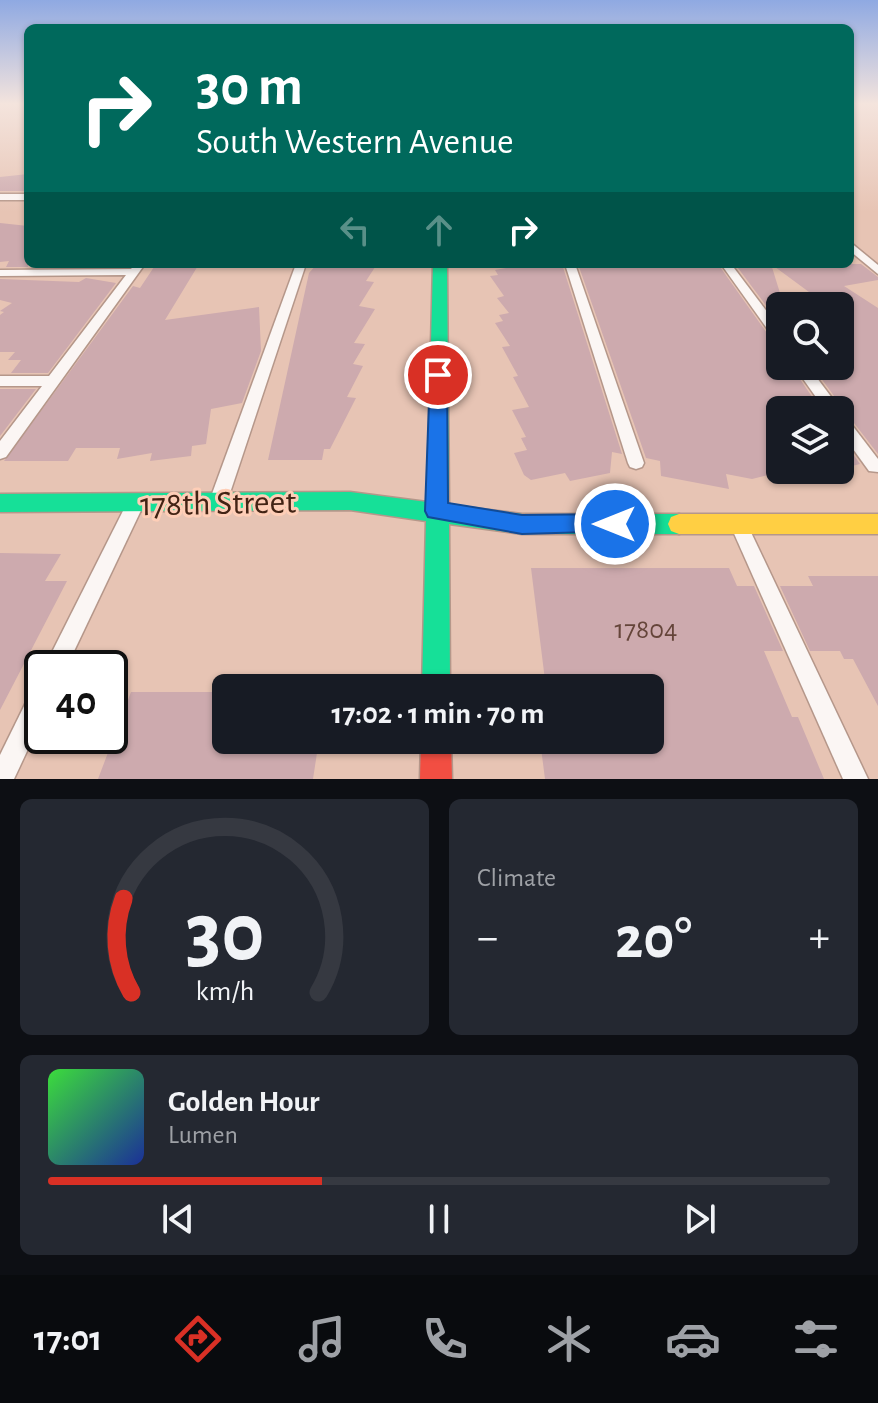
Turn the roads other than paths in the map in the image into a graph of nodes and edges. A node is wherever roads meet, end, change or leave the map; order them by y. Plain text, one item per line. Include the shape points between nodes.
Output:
1 (0, 197) edge
2 (24, 197) edge
3 (854, 249) edge
4 (137, 268) edge
5 (300, 268) edge
6 (440, 268) edge
7 (571, 268) edge
8 (729, 268) edge
9 (878, 271) edge
10 (0, 273) edge
11 (766, 319) edge
12 (0, 381) edge
13 (53, 381) junction
14 (854, 439) edge
15 (0, 453) edge
16 (636, 463) dead end
17 (875, 467) dead end
18 (218, 502) junction
19 (0, 503) edge
20 (135, 503) junction
21 (436, 511) junction
22 (739, 523) junction
23 (878, 524) edge
24 (64, 650) edge
25 (436, 674) edge
26 (24, 731) edge
27 (436, 754) edge
28 (1, 779) edge
29 (436, 779) edge
30 (856, 779) edge

1 - 2 lane
3 - 9 lane
4 - 10 lane
4 - 13 lane
5 - 18 lane
6 - 21 street
7 - 16 lane
8 - 11 lane
12 - 13 lane
13 - 15 lane
14 - 17 lane
18 - 20 street, 178th Street
18 - 21 street, 178th Street via 350,501
19 - 20 street, 178th Street
20 - 24 lane
21 - 22 street, 178th Street via 522,524
21 - 25 street
22 - 23 street, 178th Street
22 - 30 lane
26 - 28 lane
27 - 29 street

